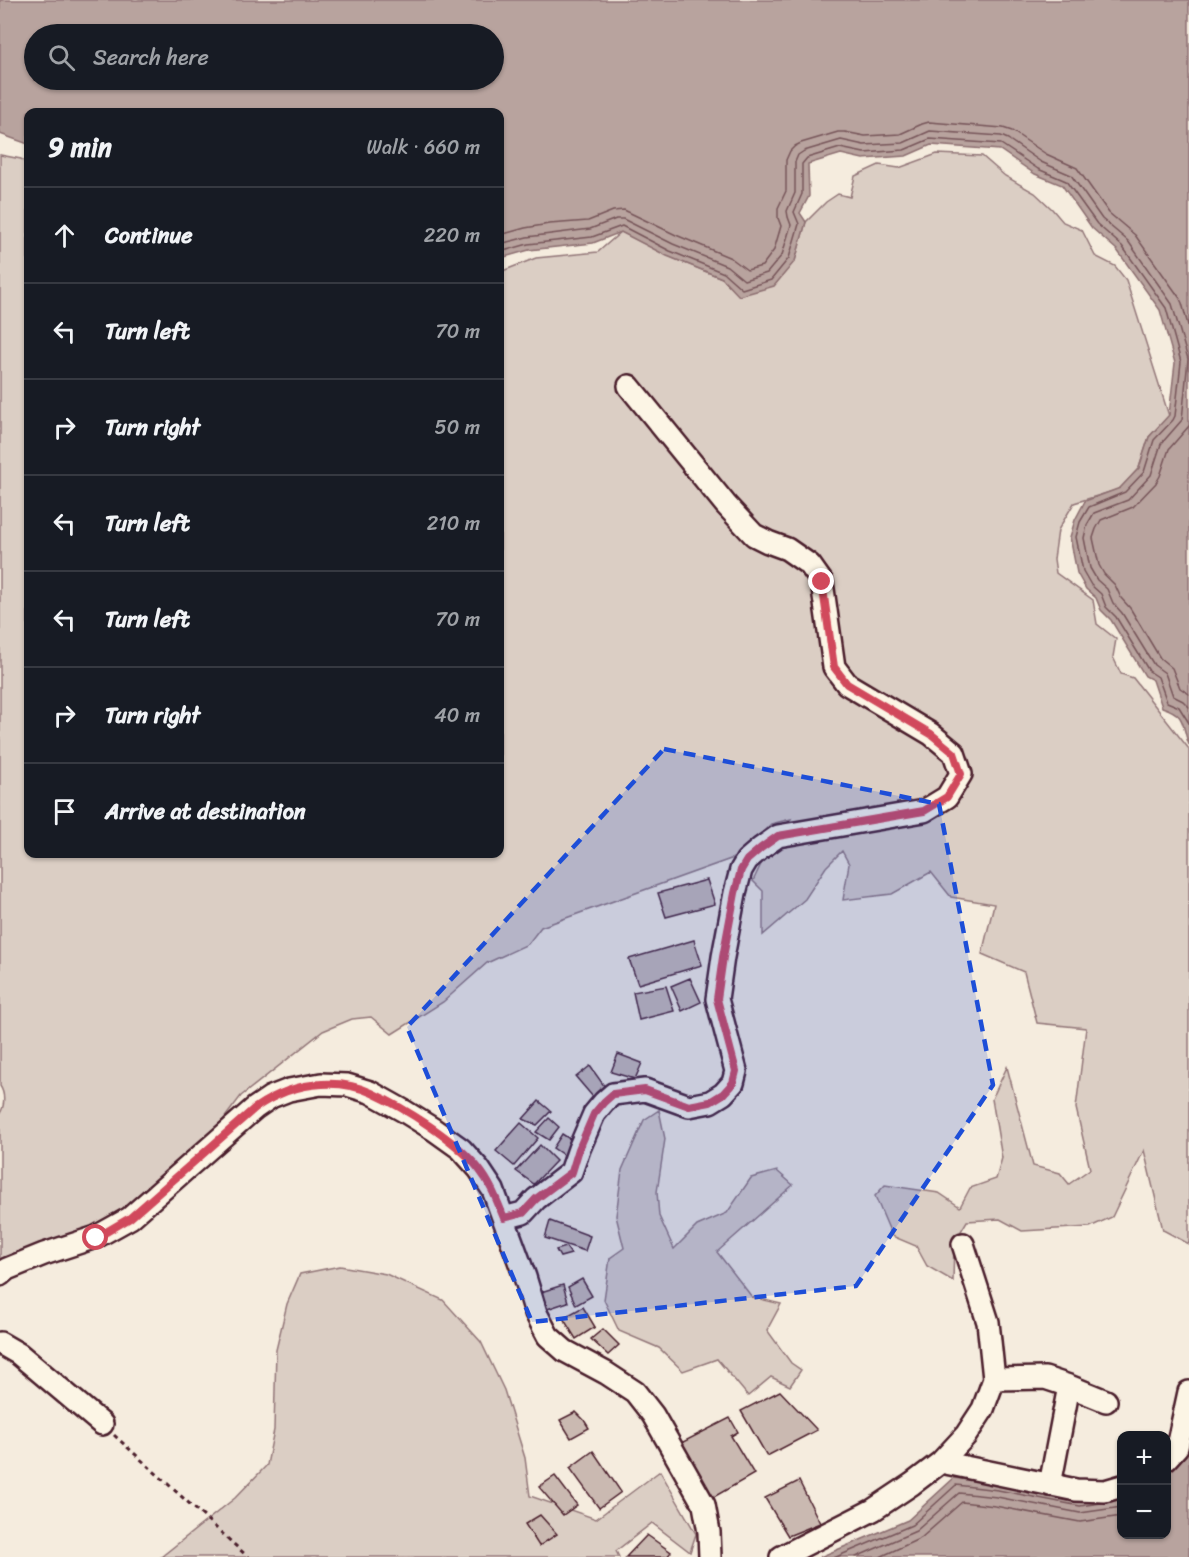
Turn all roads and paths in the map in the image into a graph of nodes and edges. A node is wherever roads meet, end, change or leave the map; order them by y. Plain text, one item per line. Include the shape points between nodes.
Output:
1 (629, 386) dead end
2 (504, 1218) junction
3 (963, 1244) dead end
4 (0, 1275) edge
5 (0, 1343) edge
6 (994, 1379) junction
7 (1069, 1386) junction
8 (1189, 1392) edge
9 (1106, 1401) dead end
10 (102, 1424) joint
11 (1171, 1454) edge
12 (941, 1462) junction
13 (1050, 1485) junction
14 (1117, 1487) edge
15 (248, 1557) edge
16 (710, 1557) edge
17 (782, 1557) edge

1 - 2 street via 754,535 787,549 810,565 822,582 834,667 847,684 931,734 954,753 961,774 947,797 924,811 778,836 747,860 735,893 717,999 736,1071 733,1083 710,1102 689,1106 645,1090 613,1094 594,1114 572,1172 523,1213
2 - 4 street via 493,1190 461,1149 370,1092 346,1085 321,1084 289,1090 255,1108 130,1218 96,1238 44,1254
2 - 16 street via 536,1313 548,1336 565,1351 635,1392 653,1415 704,1505
3 - 6 street via 988,1322
5 - 10 street via 19,1354
6 - 7 street via 1045,1378
6 - 12 street via 983,1408 966,1435
7 - 9 street
7 - 13 street
8 - 11 street via 1177,1447
10 - 15 path
12 - 13 street
12 - 17 street via 873,1510
13 - 14 street via 1076,1490

